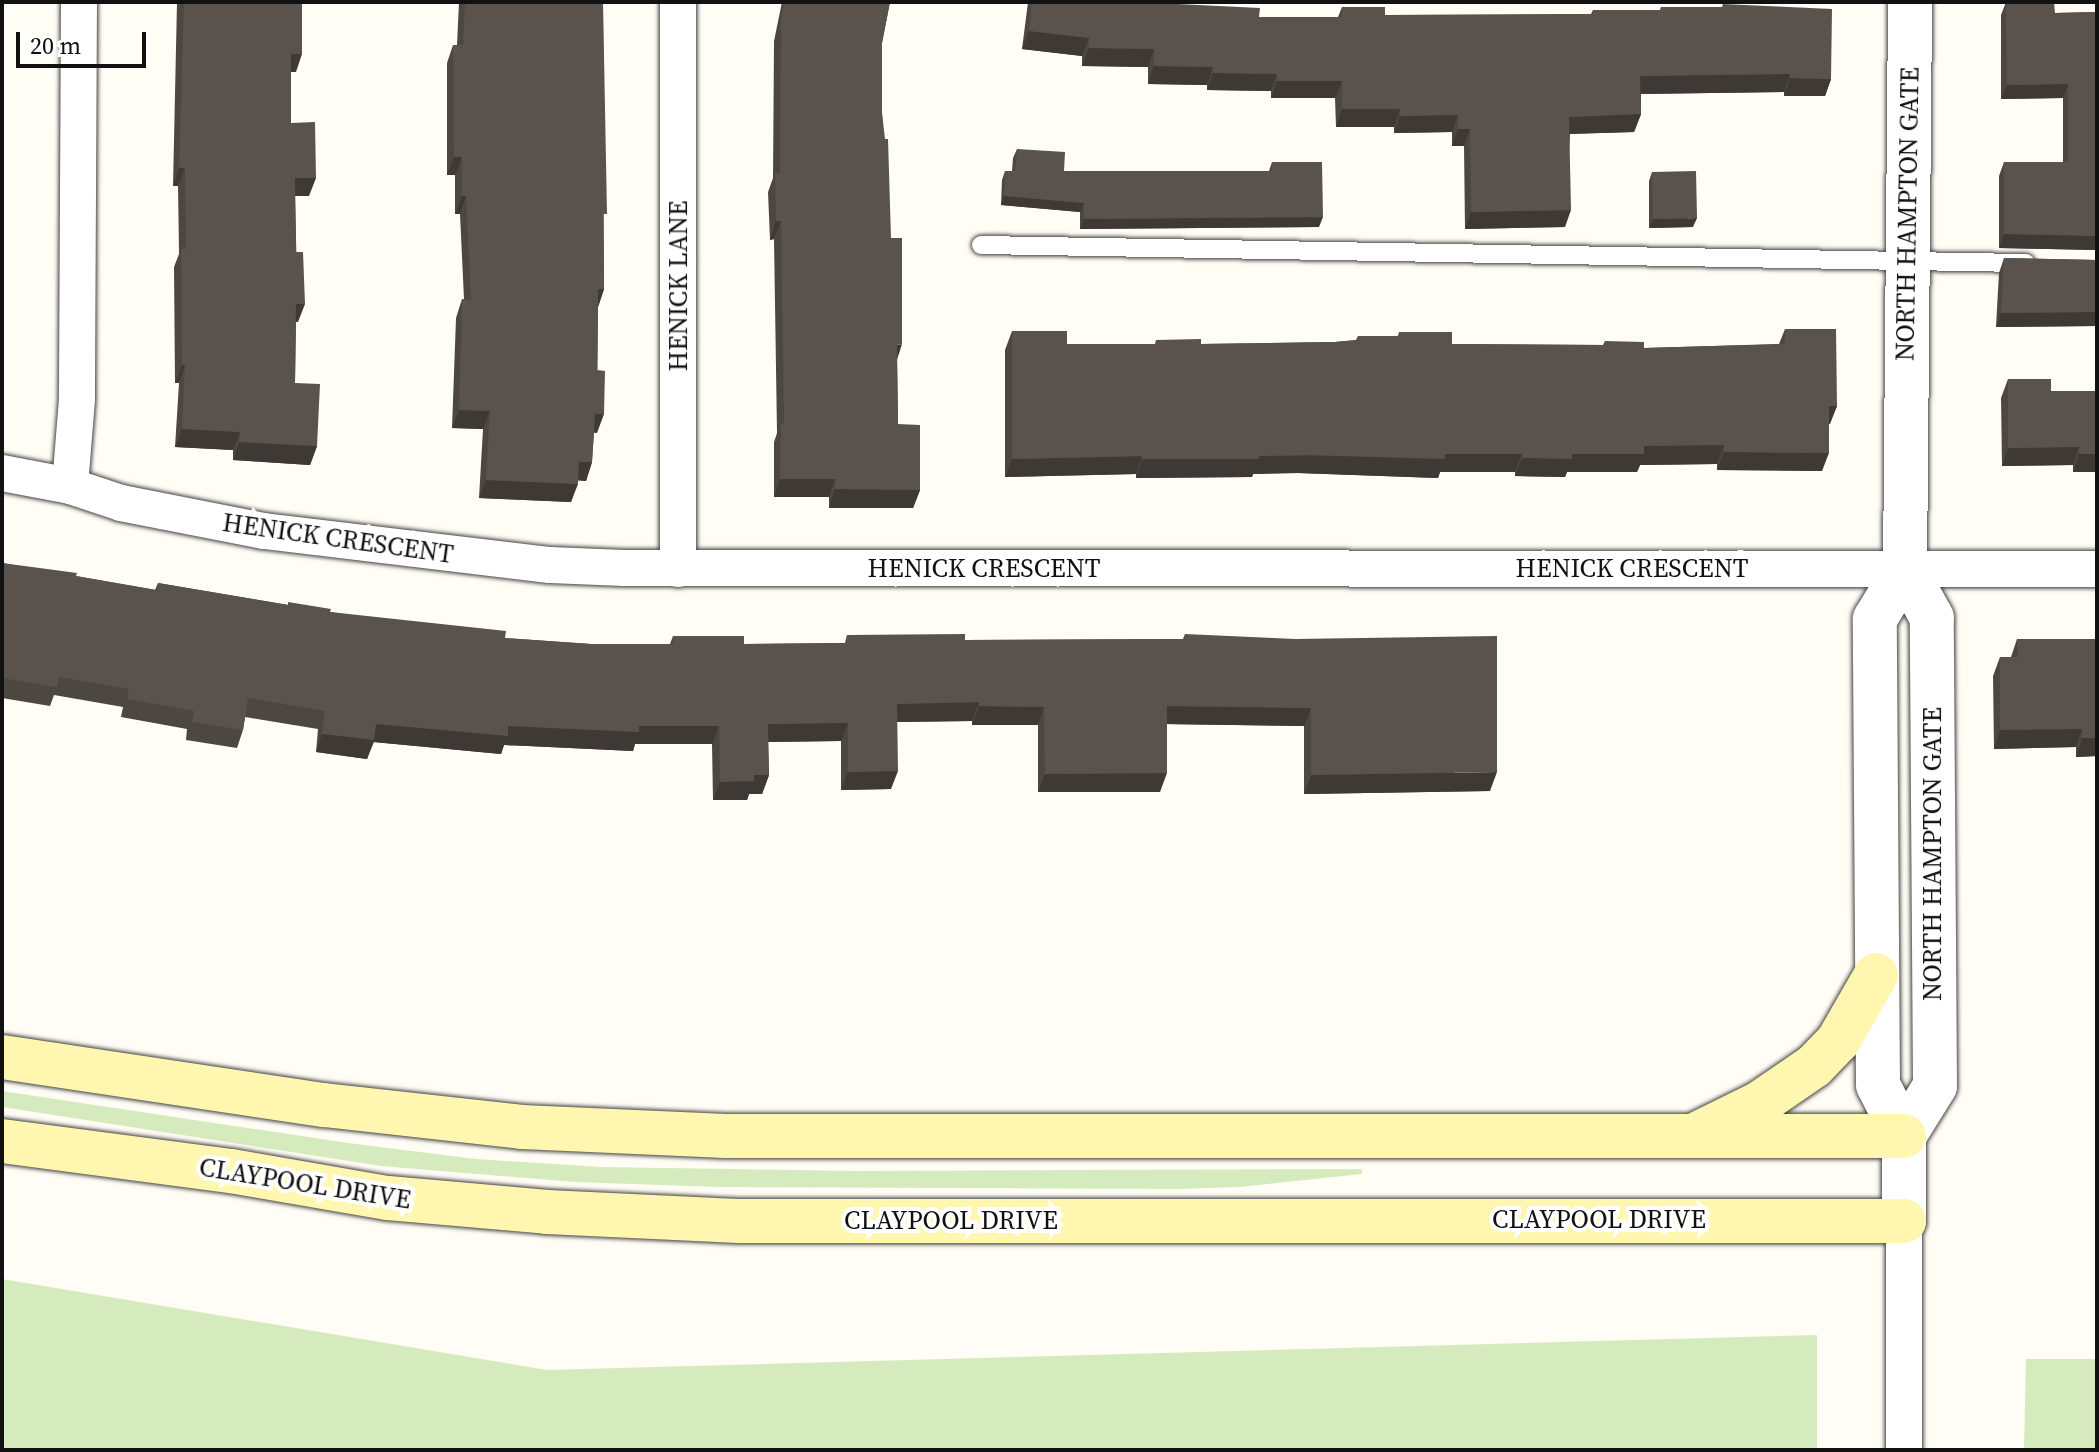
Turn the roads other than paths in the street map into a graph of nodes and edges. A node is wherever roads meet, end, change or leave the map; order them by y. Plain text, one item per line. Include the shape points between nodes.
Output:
1 (79, 2) edge
2 (678, 2) edge
3 (1910, 2) edge
4 (981, 245) dead end
5 (1906, 259) junction
6 (2039, 263) edge
7 (2, 473) edge
8 (70, 486) junction
9 (678, 569) junction
10 (1905, 569) junction
11 (2097, 569) edge
12 (1876, 975) junction
13 (2, 1057) edge
14 (1904, 1136) junction
15 (1690, 1137) junction
16 (2, 1141) edge
17 (1904, 1221) junction
18 (1904, 1450) edge

1 - 8 street via 77,399
2 - 9 street, HENICK LANE
3 - 5 street, NORTH HAMPTON GATE
4 - 5 lane
5 - 6 lane
5 - 10 street, NORTH HAMPTON GATE
7 - 8 street, HENICK CRESCENT
8 - 9 street, HENICK CRESCENT via 121,503 264,531 550,565
9 - 10 street, HENICK CRESCENT
10 - 11 street, HENICK CRESCENT
10 - 12 street via 1875,619
10 - 14 street, NORTH HAMPTON GATE via 1932,618 1935,1086
12 - 14 street via 1878,1085
12 - 15 main road via 1838,1041 1814,1066 1760,1103
13 - 15 main road via 309,1103 522,1127 726,1136
14 - 15 main road
14 - 17 street
16 - 17 main road, CLAYPOOL DRIVE via 388,1198 723,1220
17 - 18 street

